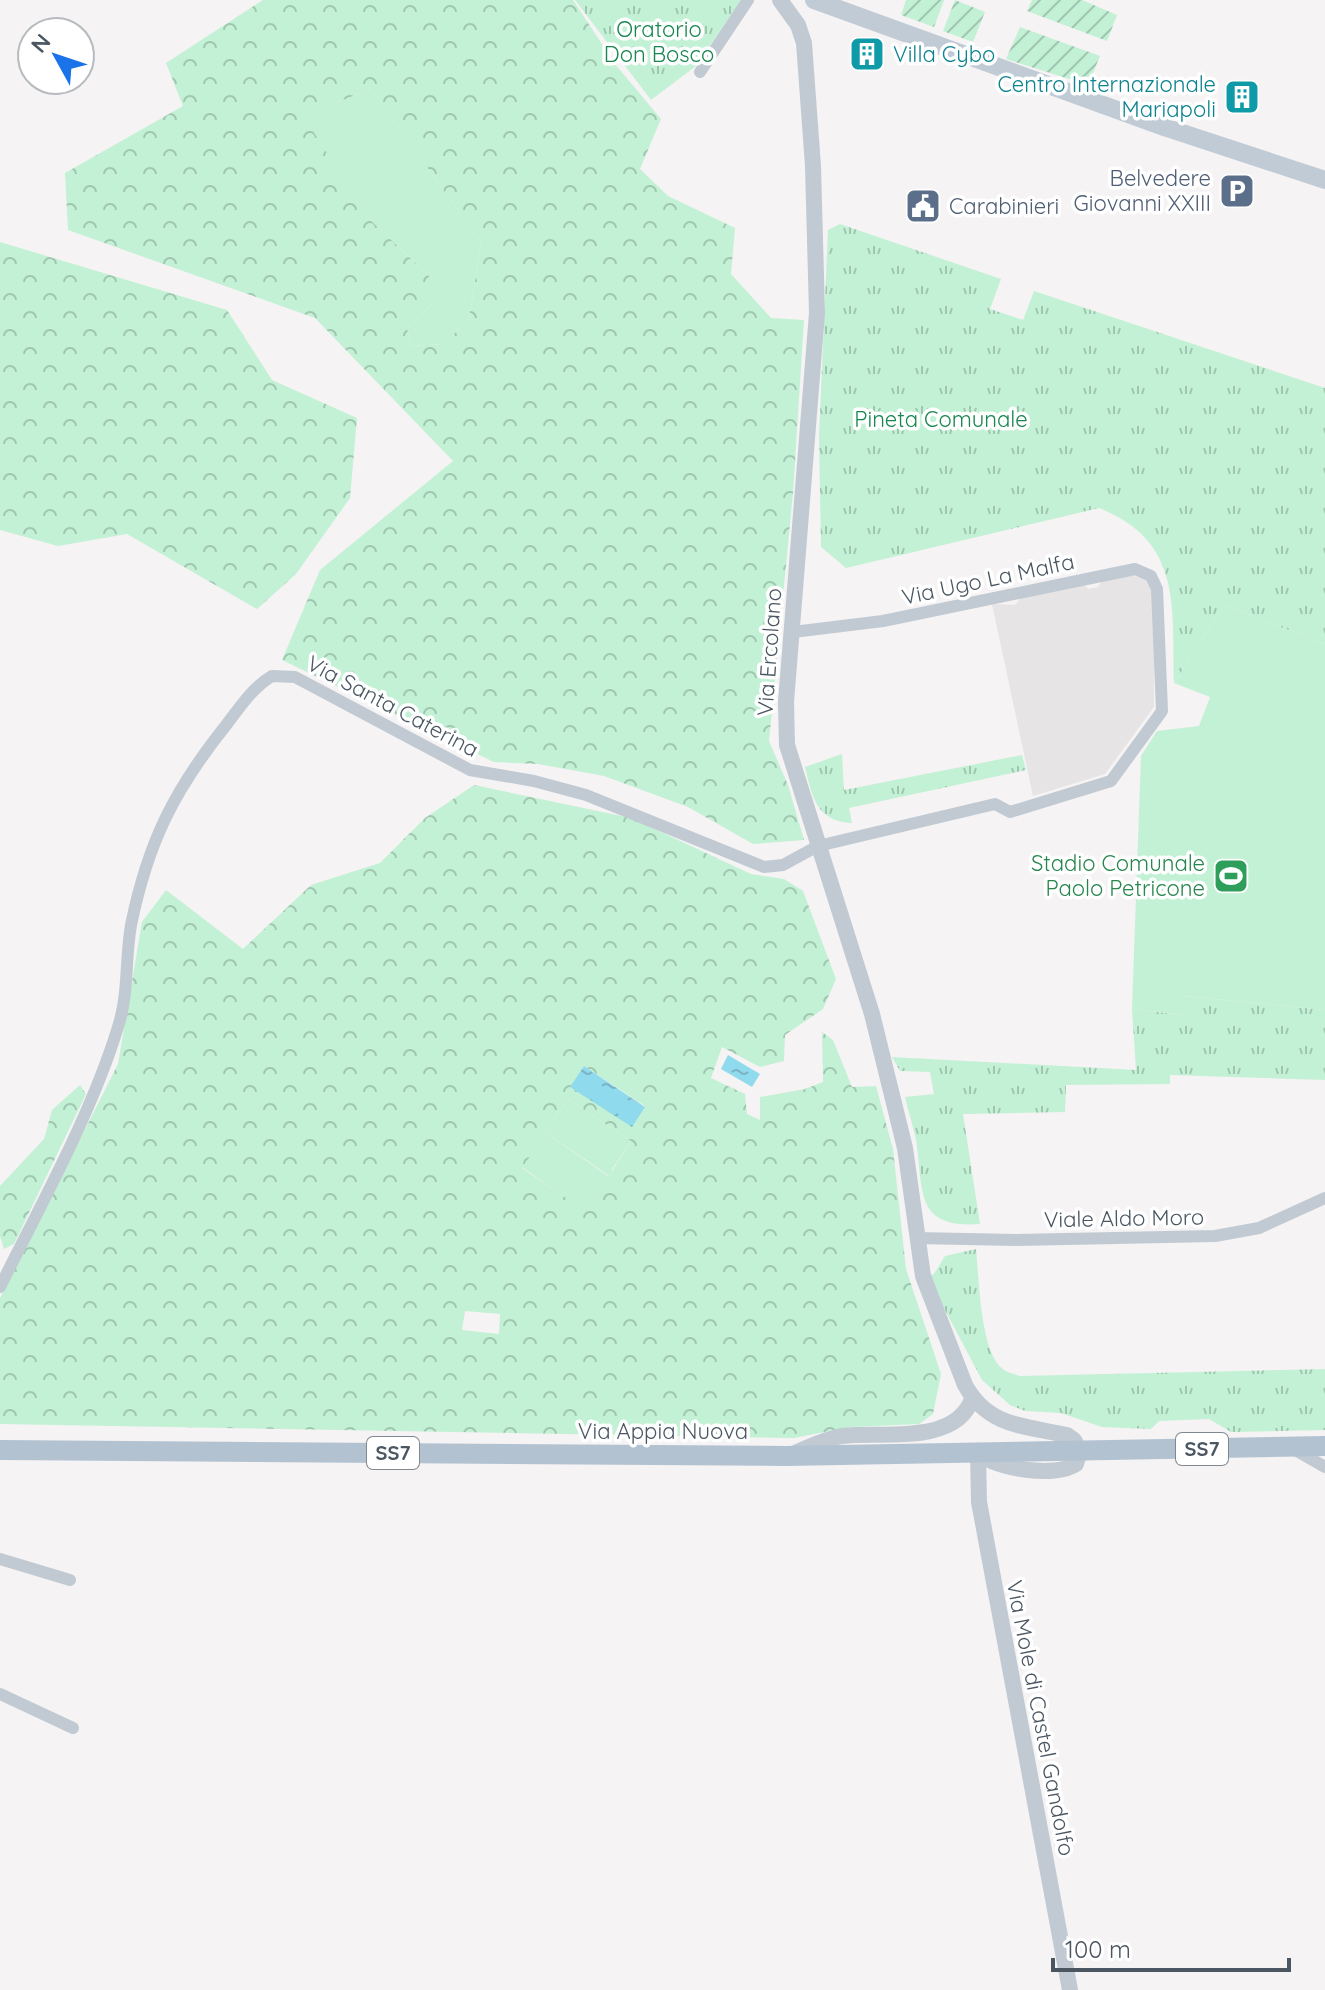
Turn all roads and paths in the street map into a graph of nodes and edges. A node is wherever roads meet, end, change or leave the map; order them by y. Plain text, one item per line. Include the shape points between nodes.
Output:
1 (748, 0) edge
2 (780, 0) edge
3 (816, 1) edge
4 (700, 72) dead end
5 (1325, 180) edge
6 (793, 632) junction
7 (818, 846) junction
8 (1325, 1198) edge
9 (916, 1238) junction
10 (0, 1287) edge
11 (969, 1392) junction
12 (1290, 1446) junction
13 (1325, 1446) edge
14 (0, 1450) edge
15 (1080, 1451) junction
16 (978, 1453) junction
17 (786, 1456) junction
18 (1325, 1467) edge
19 (0, 1559) edge
20 (70, 1580) dead end
21 (0, 1694) edge
22 (73, 1728) dead end
23 (1070, 1990) edge

1 - 4 street
2 - 6 street, Via Ercolano via 803,37 817,313
3 - 5 main road
6 - 7 street, Via Ercolano via 786,735
6 - 7 street, Via Ugo La Malfa via 883,621 1130,569 1154,581 1162,711 1111,781 1010,812 995,804
7 - 9 street, Via Ercolano via 872,1014 901,1133
7 - 10 street, Via Santa Caterina via 783,865 750,863 586,795 470,770 295,677 272,676 219,734 159,826 132,923 118,1028 101,1075
8 - 9 street, Viale Aldo Moro via 1259,1228 1215,1236
9 - 11 street, Via Ercolano via 926,1287
11 - 15 street via 1004,1423 1071,1437
11 - 17 street via 963,1416 941,1428 834,1438
12 - 13 main road, Via Appia Nuova / SS7
12 - 15 main road, Via Appia Nuova / SS7
12 - 18 street
14 - 17 main road, Via Appia Nuova / SS7
15 - 16 main road, Via Appia Nuova / SS7
16 - 17 main road, Via Appia Nuova / SS7
16 - 23 street, Via Mole di Castel Gandolfo via 979,1502
19 - 20 street
21 - 22 street

